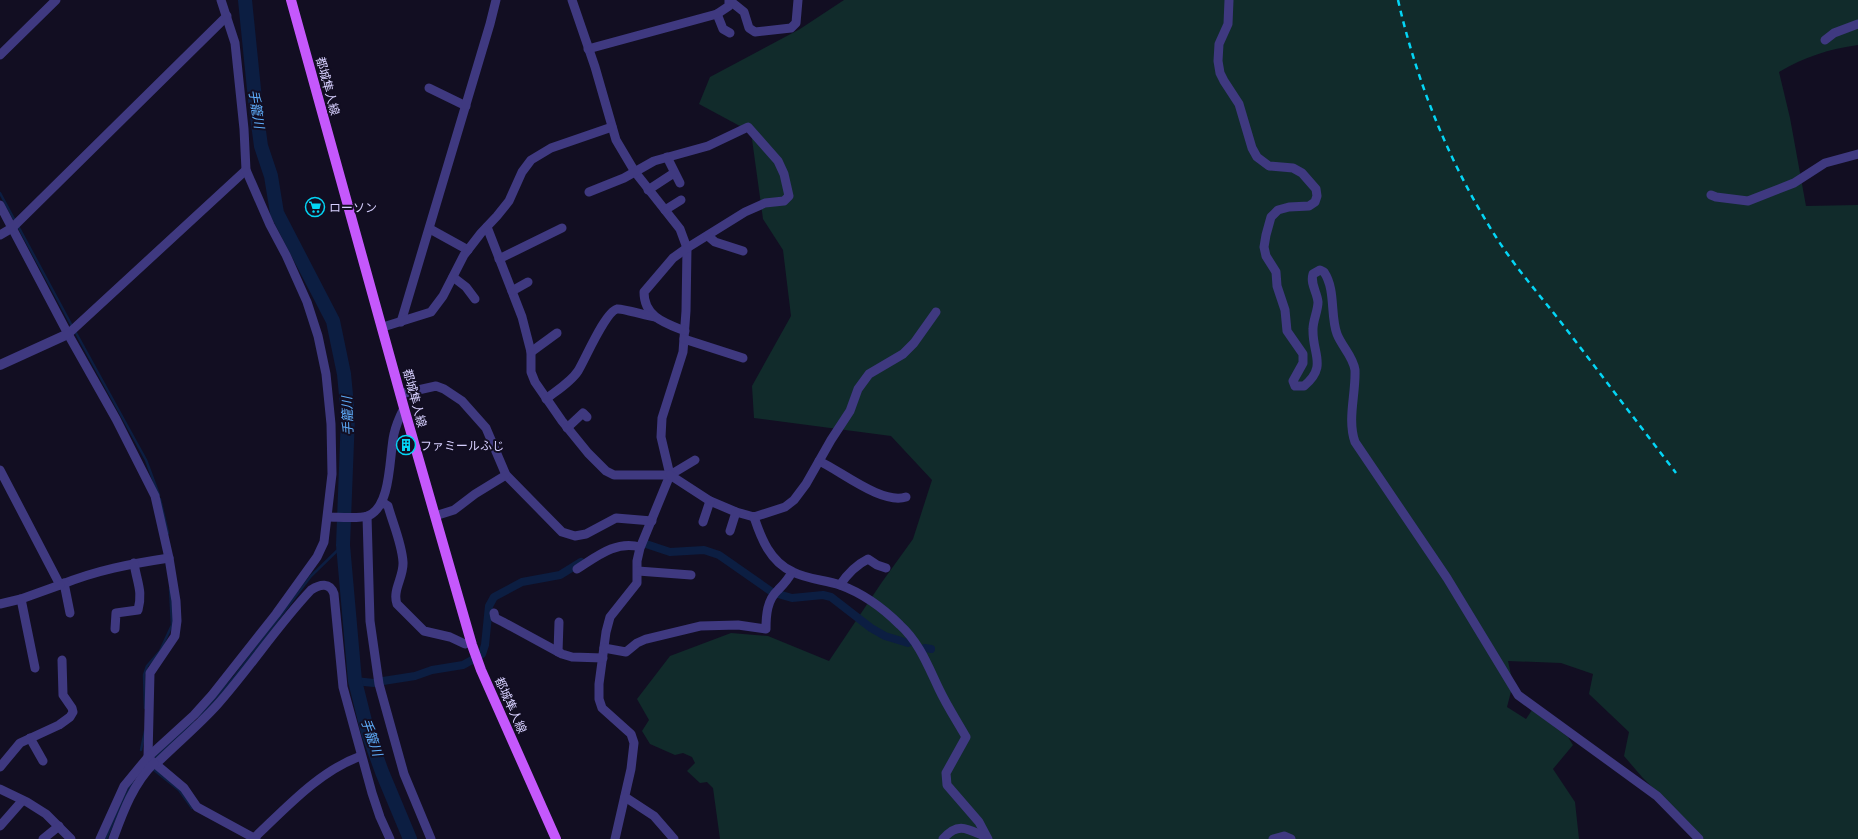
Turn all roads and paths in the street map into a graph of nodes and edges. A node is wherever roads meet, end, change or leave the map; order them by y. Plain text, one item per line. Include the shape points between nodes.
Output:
1 (56, 0) edge
2 (221, 0) edge
3 (291, 0) edge
4 (496, 0) edge
5 (572, 0) edge
6 (729, 0) edge
7 (798, 0) edge
8 (1229, 0) edge
9 (717, 14) junction
10 (227, 16) junction
11 (1858, 24) edge
12 (730, 33) dead end
13 (1825, 40) dead end
14 (588, 49) junction
15 (0, 55) edge
16 (429, 88) dead end
17 (466, 106) junction
18 (612, 128) junction
19 (1858, 154) edge
20 (667, 157) junction
21 (246, 170) junction
22 (635, 172) junction
23 (674, 173) junction
24 (680, 183) dead end
25 (648, 190) junction
26 (589, 192) dead end
27 (1711, 195) dead end
28 (681, 200) dead end
29 (0, 205) edge
30 (665, 210) junction
31 (487, 227) junction
32 (12, 228) junction
33 (562, 228) dead end
34 (430, 229) junction
35 (0, 235) edge
36 (708, 236) junction
37 (687, 248) junction
38 (468, 250) junction
39 (743, 251) dead end
40 (499, 259) junction
41 (453, 277) junction
42 (528, 282) dead end
43 (512, 291) junction
44 (475, 299) dead end
45 (936, 312) dead end
46 (656, 317) junction
47 (401, 322) junction
48 (382, 327) junction
49 (557, 333) dead end
50 (68, 334) junction
51 (685, 335) junction
52 (531, 352) junction
53 (743, 358) dead end
54 (0, 365) edge
55 (400, 394) junction
56 (546, 399) junction
57 (404, 408) junction
58 (587, 417) dead end
59 (567, 428) junction
60 (695, 460) dead end
61 (819, 461) junction
62 (0, 470) edge
63 (506, 475) junction
64 (670, 475) junction
65 (906, 497) dead end
66 (710, 501) junction
67 (382, 502) junction
68 (736, 512) junction
69 (367, 516) junction
70 (435, 516) junction
71 (328, 517) junction
72 (754, 517) junction
73 (652, 521) junction
74 (703, 522) dead end
75 (730, 531) dead end
76 (640, 547) junction
77 (169, 558) junction
78 (134, 563) junction
79 (886, 568) dead end
80 (576, 569) dead end
81 (638, 571) junction
82 (792, 572) junction
83 (691, 575) dead end
84 (62, 584) junction
85 (840, 585) junction
86 (21, 599) junction
87 (0, 604) edge
88 (70, 613) dead end
89 (494, 613) dead end
90 (559, 622) dead end
91 (115, 628) dead end
92 (472, 643) junction
93 (558, 652) junction
94 (603, 653) junction
95 (62, 660) dead end
96 (35, 668) dead end
97 (30, 738) junction
98 (362, 758) junction
99 (43, 760) dead end
100 (153, 761) junction
101 (0, 767) edge
102 (0, 790) edge
103 (624, 797) junction
104 (22, 801) junction
105 (0, 826) edge
106 (59, 826) junction
107 (987, 838) edge
108 (43, 839) edge
109 (71, 839) edge
110 (100, 839) edge
111 (113, 839) edge
112 (257, 839) edge
113 (390, 839) edge
114 (431, 839) edge
115 (556, 839) edge
116 (615, 839) edge
117 (674, 839) edge
118 (943, 839) edge
119 (1273, 839) edge
120 (1292, 839) edge
121 (1699, 839) edge

1 - 15 street
2 - 10 street
3 - 48 main road, 都城隼人線
4 - 17 street
5 - 14 street
6 - 7 street via 744,12 749,28 755,32 791,28 796,23
6 - 9 street via 729,6
8 - 121 street via 1228,24 1219,44 1218,61 1220,73 1239,104 1252,148 1269,166 1294,168 1302,173 1316,190 1315,202 1309,206 1288,207 1278,210 1271,216 1264,247 1266,256 1276,272 1288,331 1303,354 1303,363 1293,381 1295,386 1304,386 1318,369 1312,329 1318,301 1312,278 1313,274 1320,270 1327,277 1336,332 1353,360 1355,378 1351,424 1355,442 1447,578 1518,695 1657,796
9 - 12 street via 723,29
9 - 14 street
10 - 21 street via 235,43
10 - 32 street
11 - 13 street via 1834,33
14 - 18 street
16 - 17 street
17 - 34 street
18 - 22 street
18 - 31 street via 550,148 531,160 522,172 509,201
19 - 27 street via 1825,163 1794,183 1748,201
20 - 22 street
20 - 23 street
20 - 36 street via 708,146 748,127 778,161 789,196 784,201 765,203 745,212
21 - 50 street
21 - 71 street via 307,302 318,336 332,424 332,474
22 - 25 street
22 - 26 street
23 - 24 street
23 - 25 street
25 - 30 street
28 - 30 street
29 - 32 street
30 - 37 street via 680,229
31 - 38 street
31 - 40 street
32 - 35 street
32 - 50 street
33 - 40 street
34 - 38 street
34 - 47 street
36 - 37 street
36 - 39 street via 715,242
37 - 46 street via 673,258 644,292 644,302
37 - 51 street
38 - 41 street
40 - 43 street
41 - 44 street via 466,287
41 - 47 street via 431,312
42 - 43 street
43 - 52 street
45 - 61 street via 914,344 903,354 869,374 858,389 850,411
46 - 51 street
46 - 56 street via 622,309 611,312 578,372
47 - 48 street
48 - 55 main road, 都城隼人線
49 - 52 street
50 - 54 street
50 - 77 street via 116,419 155,496
51 - 53 street
51 - 64 street via 683,352 662,418 661,438
52 - 56 street via 532,375
55 - 57 main road, 都城隼人線
55 - 63 street via 436,386 462,401 486,428
56 - 59 street
57 - 67 street via 394,431 391,464
57 - 70 main road, 都城隼人線
58 - 59 street via 583,413
59 - 64 street via 610,474
60 - 64 street
61 - 65 street via 885,496 900,499
61 - 72 street via 794,500 785,507
62 - 84 street
63 - 70 street via 454,510
63 - 73 street via 553,525 567,534 586,534 616,518
64 - 66 street
64 - 73 street
66 - 68 street
66 - 74 street
67 - 69 street
67 - 92 street via 388,506 403,555 403,572 396,592 397,604 427,632 450,637 465,644
68 - 72 street
68 - 75 street
69 - 71 street
69 - 114 street via 370,621 379,684 404,774
70 - 92 main road, 都城隼人線
71 - 100 street via 324,542 316,557 276,614
72 - 82 street via 764,545
73 - 76 street
76 - 80 street via 617,547
76 - 81 street
77 - 78 street
77 - 100 street via 177,621 175,636 150,673
78 - 84 street via 83,575
78 - 91 street via 141,598 138,610 116,613
79 - 85 street via 868,559 846,575
81 - 83 street
81 - 94 street via 635,586 610,617
82 - 85 street
82 - 94 street via 769,604 766,629 738,625 700,626 646,639 626,652
84 - 86 street
84 - 88 street
85 - 107 street via 864,596 900,624 931,669 947,706 966,737 946,773 947,785 980,822
86 - 87 street
86 - 96 street
89 - 93 street via 494,618 498,621
90 - 93 street
92 - 115 main road, 都城隼人線
93 - 94 street via 572,657
94 - 103 street via 599,684 601,704 608,715 631,734 633,740 633,757
95 - 97 street via 64,695 73,712 59,725
97 - 99 street
97 - 101 street via 20,743
98 - 100 street via 343,687 334,594 332,588 324,585 315,586 311,590 198,726
98 - 112 street via 340,766 313,784
98 - 113 street via 380,817
100 - 110 street via 124,786
100 - 111 street via 129,799
100 - 112 street via 184,788 198,807
102 - 104 street
103 - 116 street
103 - 117 street via 654,816
104 - 105 street
104 - 106 street via 46,814
106 - 108 street
106 - 109 street
107 - 118 street via 960,827 950,831
119 - 120 street via 1284,836

